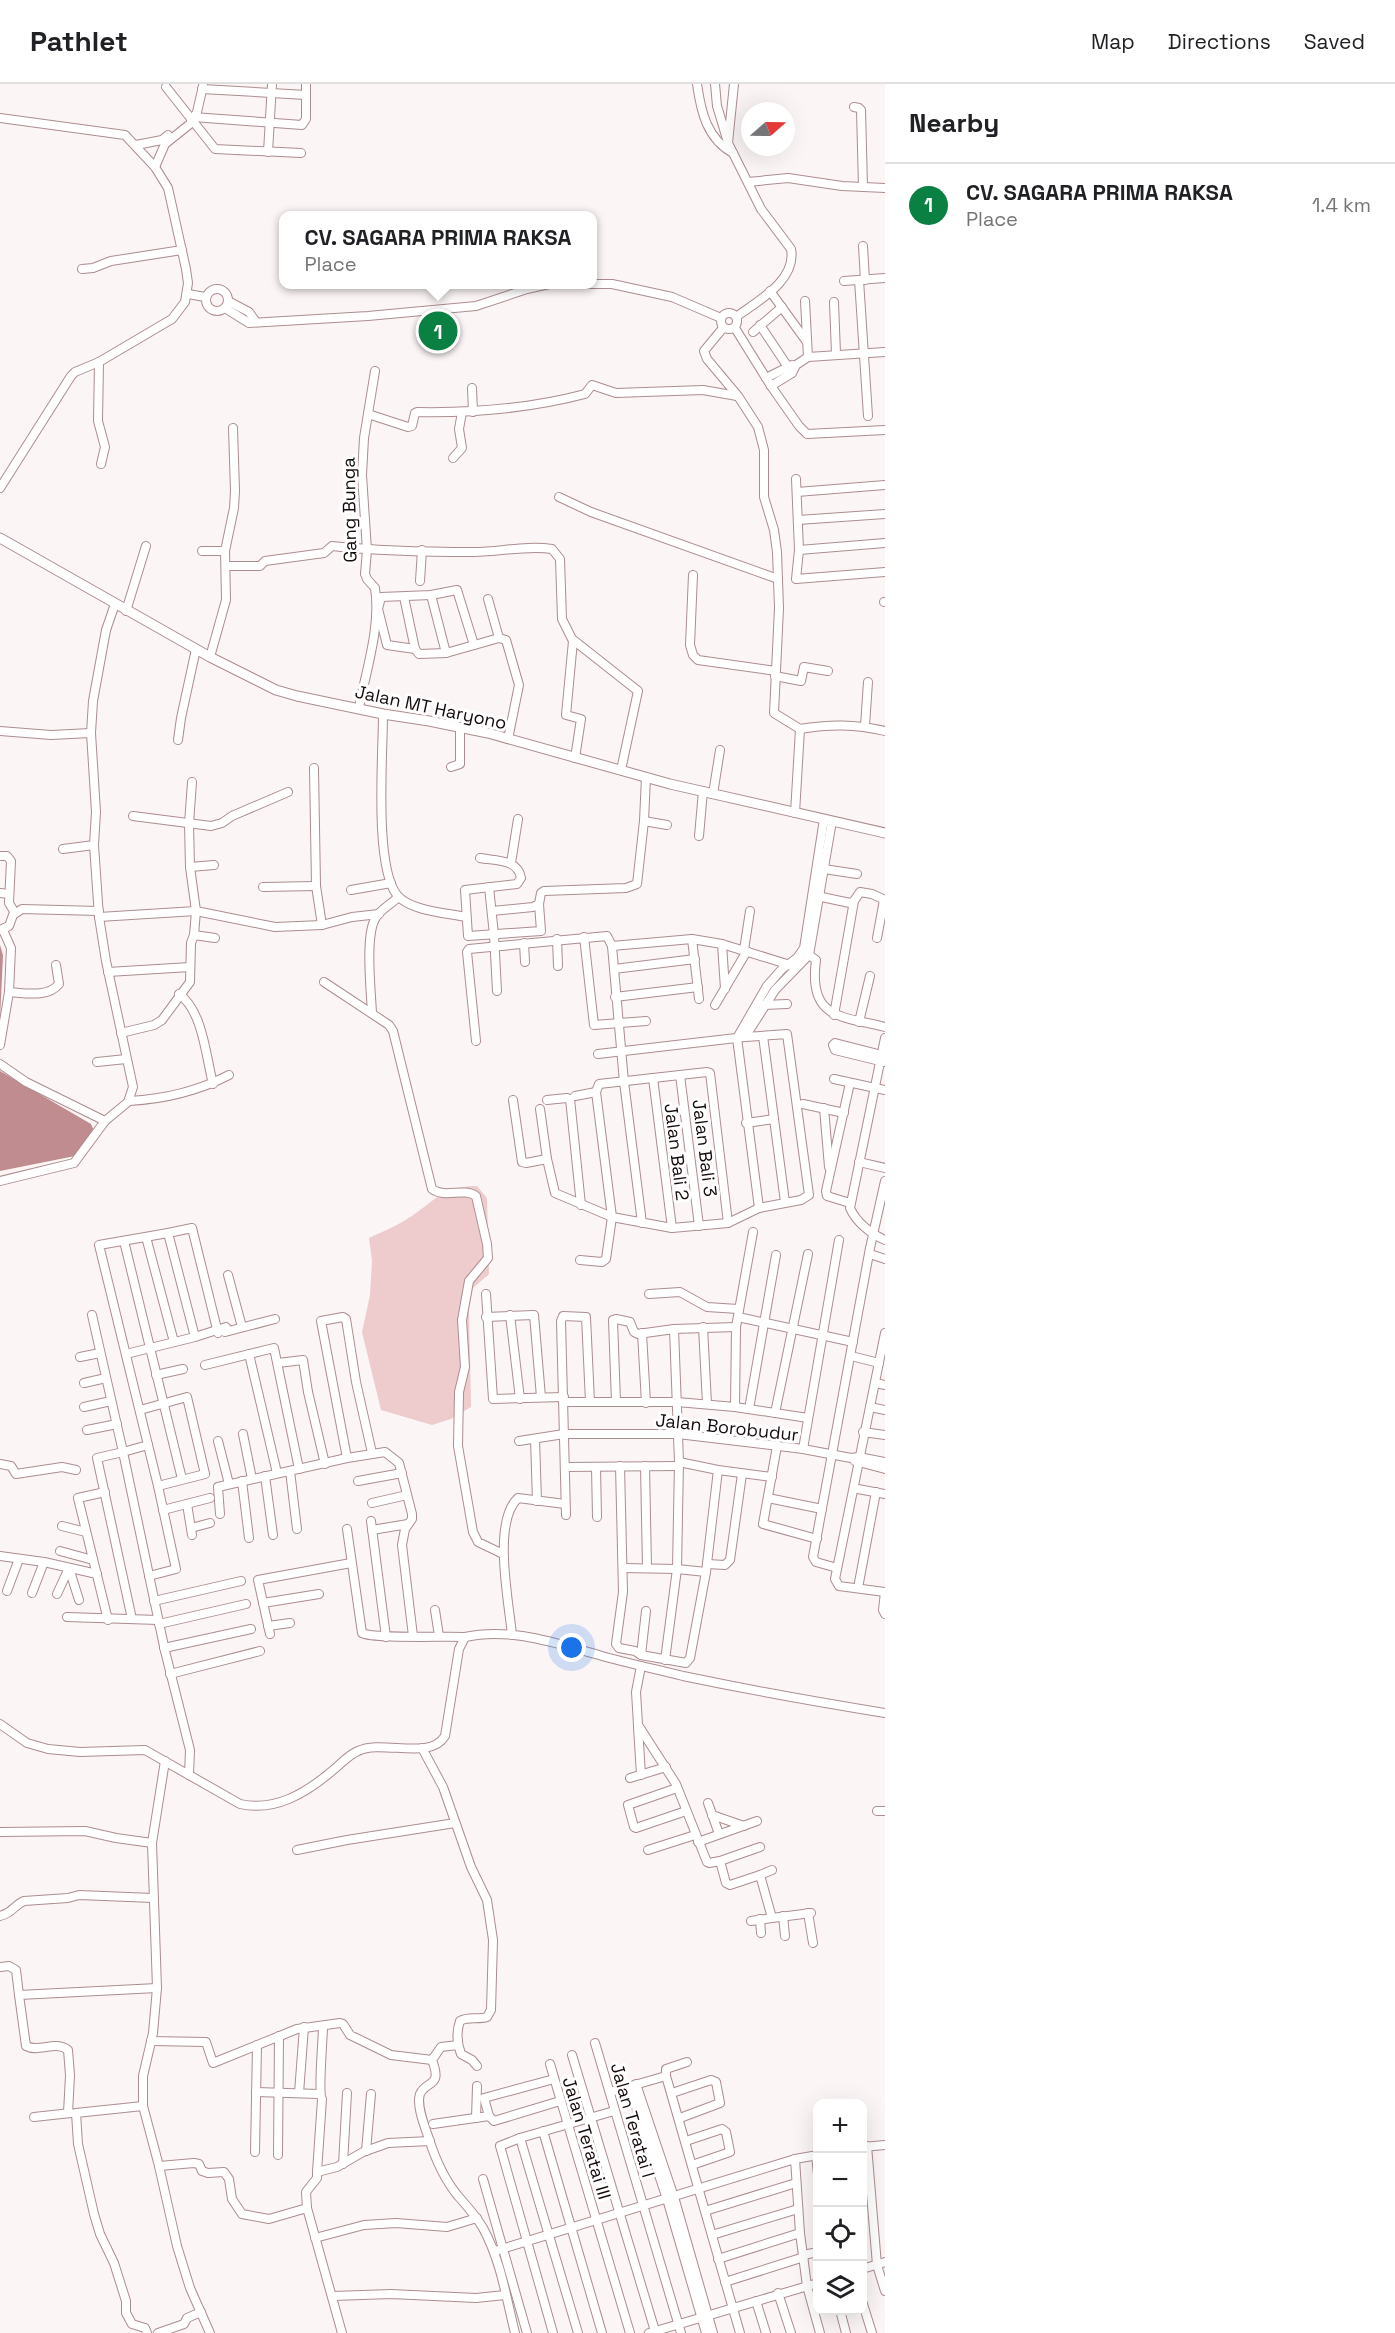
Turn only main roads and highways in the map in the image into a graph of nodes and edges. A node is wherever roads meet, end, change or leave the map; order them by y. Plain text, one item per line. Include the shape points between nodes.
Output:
1 (0, 538) edge
2 (885, 833) edge

1 - 2 main road, Jalan MT Haryono via 126,611 276,690 429,720 713,794

